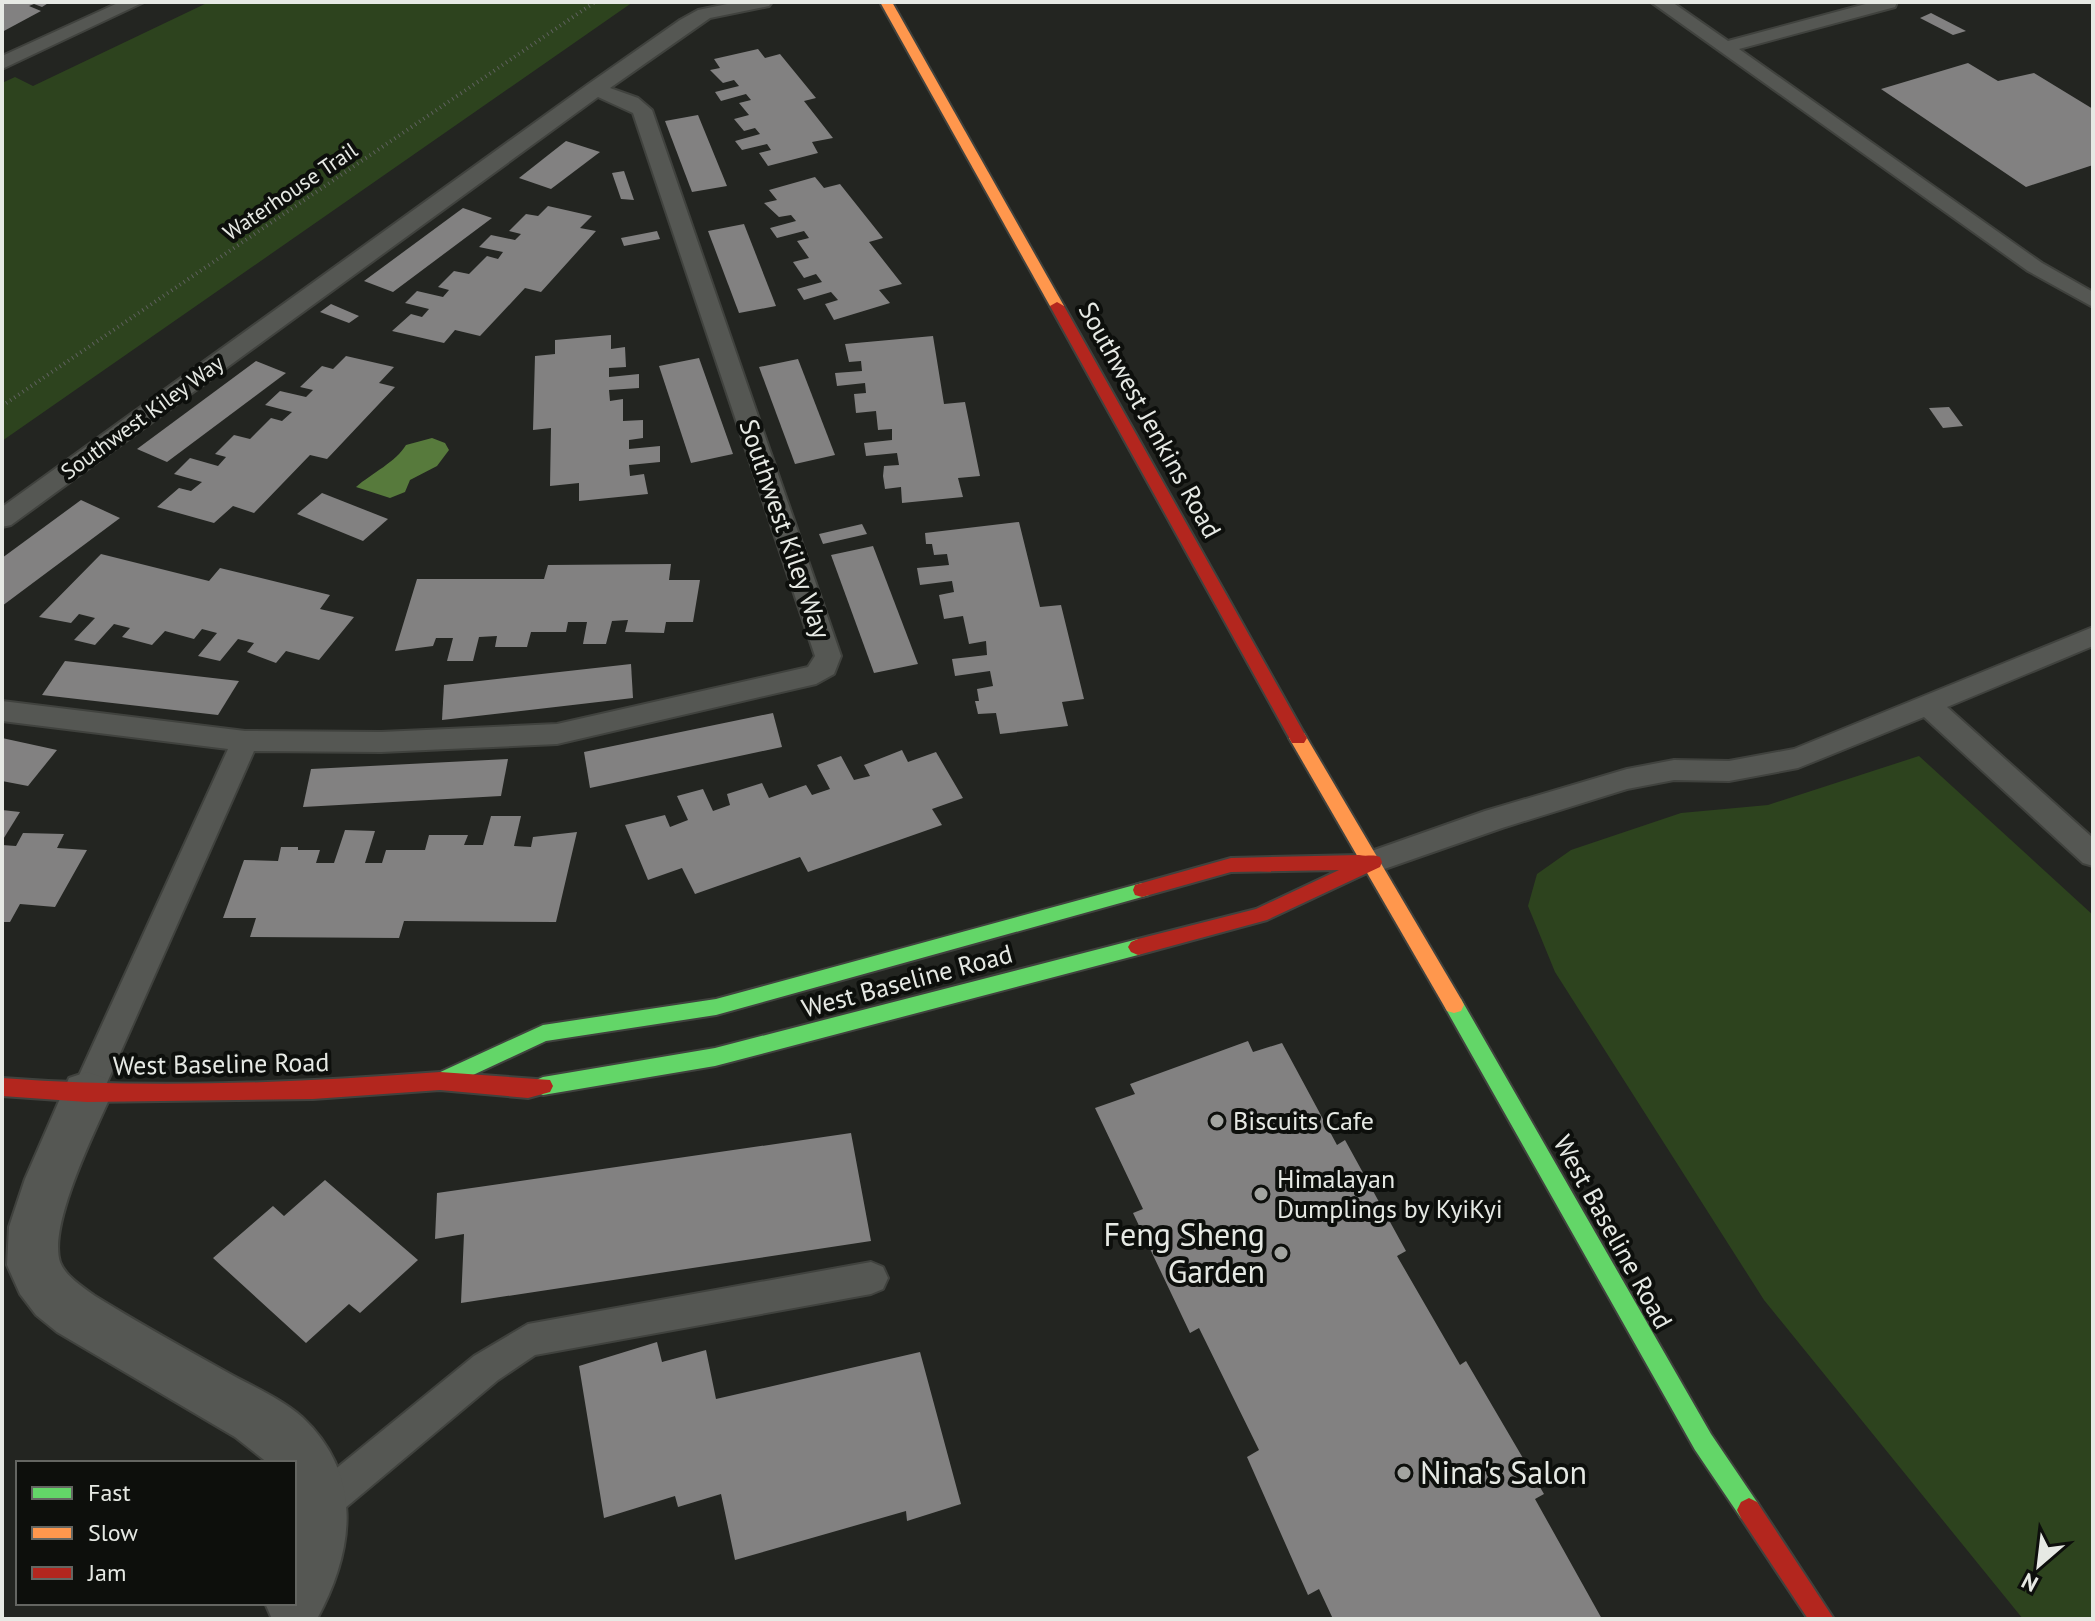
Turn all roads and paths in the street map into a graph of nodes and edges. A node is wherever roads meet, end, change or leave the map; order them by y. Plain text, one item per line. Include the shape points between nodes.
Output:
1 (135, 2) edge
2 (595, 2) edge
3 (763, 2) edge
4 (886, 2) edge
5 (1660, 2) edge
6 (1889, 3) edge
7 (1724, 48) junction
8 (2, 63) edge
9 (594, 89) junction
10 (2093, 301) edge
11 (2, 406) edge
12 (2, 519) edge
13 (2093, 636) edge
14 (1926, 703) junction
15 (2, 711) edge
16 (245, 741) junction
17 (2093, 855) edge
18 (1373, 862) junction
19 (440, 1081) junction
20 (2, 1087) edge
21 (87, 1093) junction
22 (871, 1278) dead end
23 (319, 1506) junction
24 (296, 1596) edge
25 (1822, 1619) edge

1 - 8 lane
2 - 11 path, Waterhouse Trail
3 - 9 lane, Southwest Kiley Way via 704,14
4 - 18 main road, Southwest Jenkins Road via 1329,793
5 - 7 lane
6 - 7 lane
7 - 10 lane via 2035,267
9 - 12 lane, Southwest Kiley Way
9 - 16 lane, Southwest Kiley Way via 642,110 828,656 825,667 816,675 557,734 381,742
13 - 14 lane
14 - 17 lane
14 - 18 lane via 1798,758 1729,771 1674,770 1627,779
15 - 16 lane, Southwest Kiley Way
16 - 21 lane
18 - 19 main road, West Baseline Road via 1231,865 716,1007 543,1033
18 - 19 main road, West Baseline Road via 1260,915 715,1057 528,1089
18 - 25 main road, West Baseline Road via 1703,1442
19 - 21 main road, West Baseline Road via 313,1090
20 - 21 main road, West Baseline Road
21 - 23 street via 35,1229 34,1264 43,1284 92,1324 282,1437 303,1461
22 - 23 lane via 528,1340 486,1368
23 - 24 street via 316,1557

